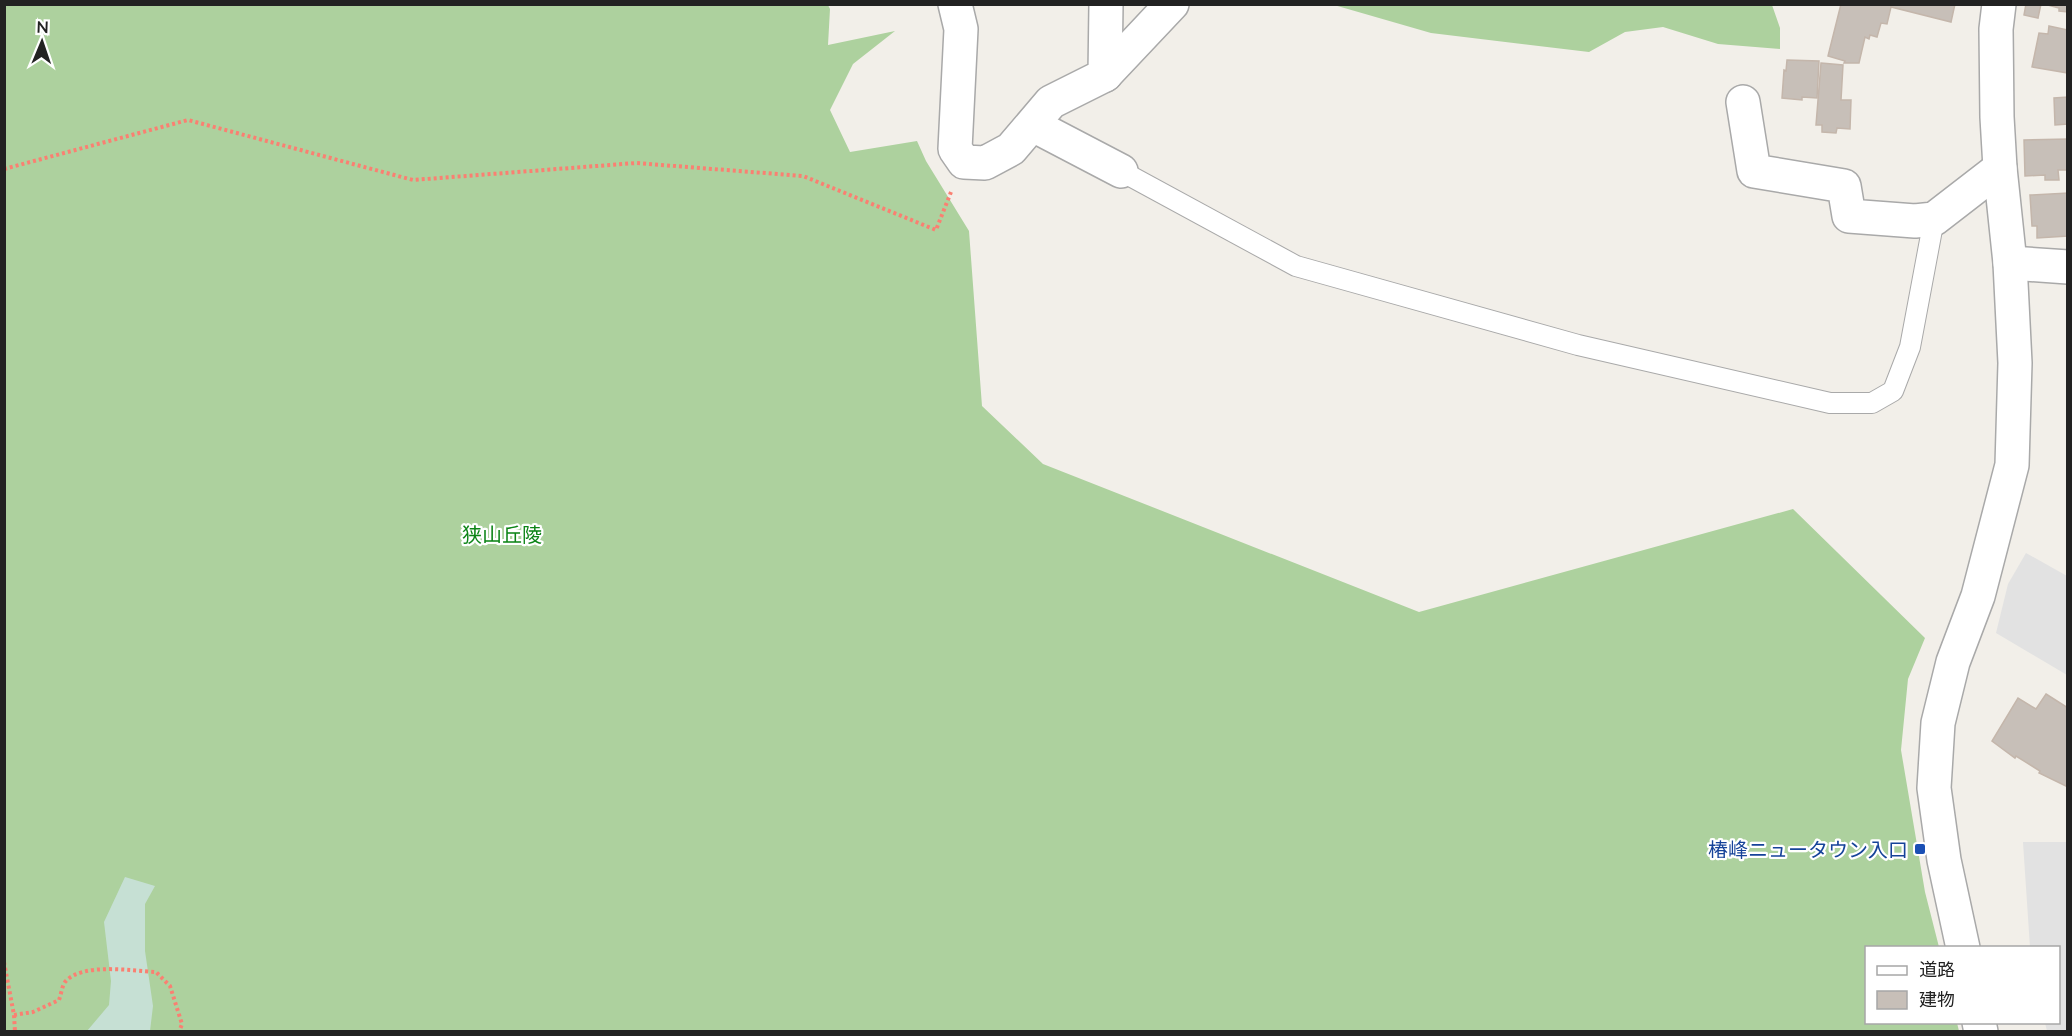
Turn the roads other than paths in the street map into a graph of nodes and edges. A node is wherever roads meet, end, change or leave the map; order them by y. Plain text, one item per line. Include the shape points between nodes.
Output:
1 (955, 4) edge
2 (1106, 4) edge
3 (1172, 4) edge
4 (1999, 4) edge
5 (1105, 75) junction
6 (1743, 102) dead end
7 (1033, 124) junction
8 (2000, 168) junction
9 (1121, 171) joint
10 (1934, 219) junction
11 (2010, 263) junction
12 (2067, 267) edge
13 (1963, 946) edge

1 - 7 street via 961,29 955,148 964,162 986,163 1011,149
2 - 5 street
3 - 5 street
4 - 8 street via 1996,40
5 - 7 street via 1051,102
6 - 10 street via 1754,171 1844,186 1849,216
7 - 9 street
8 - 10 street
8 - 11 street
9 - 10 lane via 1296,266 1578,345 1830,403 1872,403 1893,391 1910,347
11 - 12 street
11 - 13 street via 2015,363 2012,465 1978,596 1953,662 1938,723 1934,788

